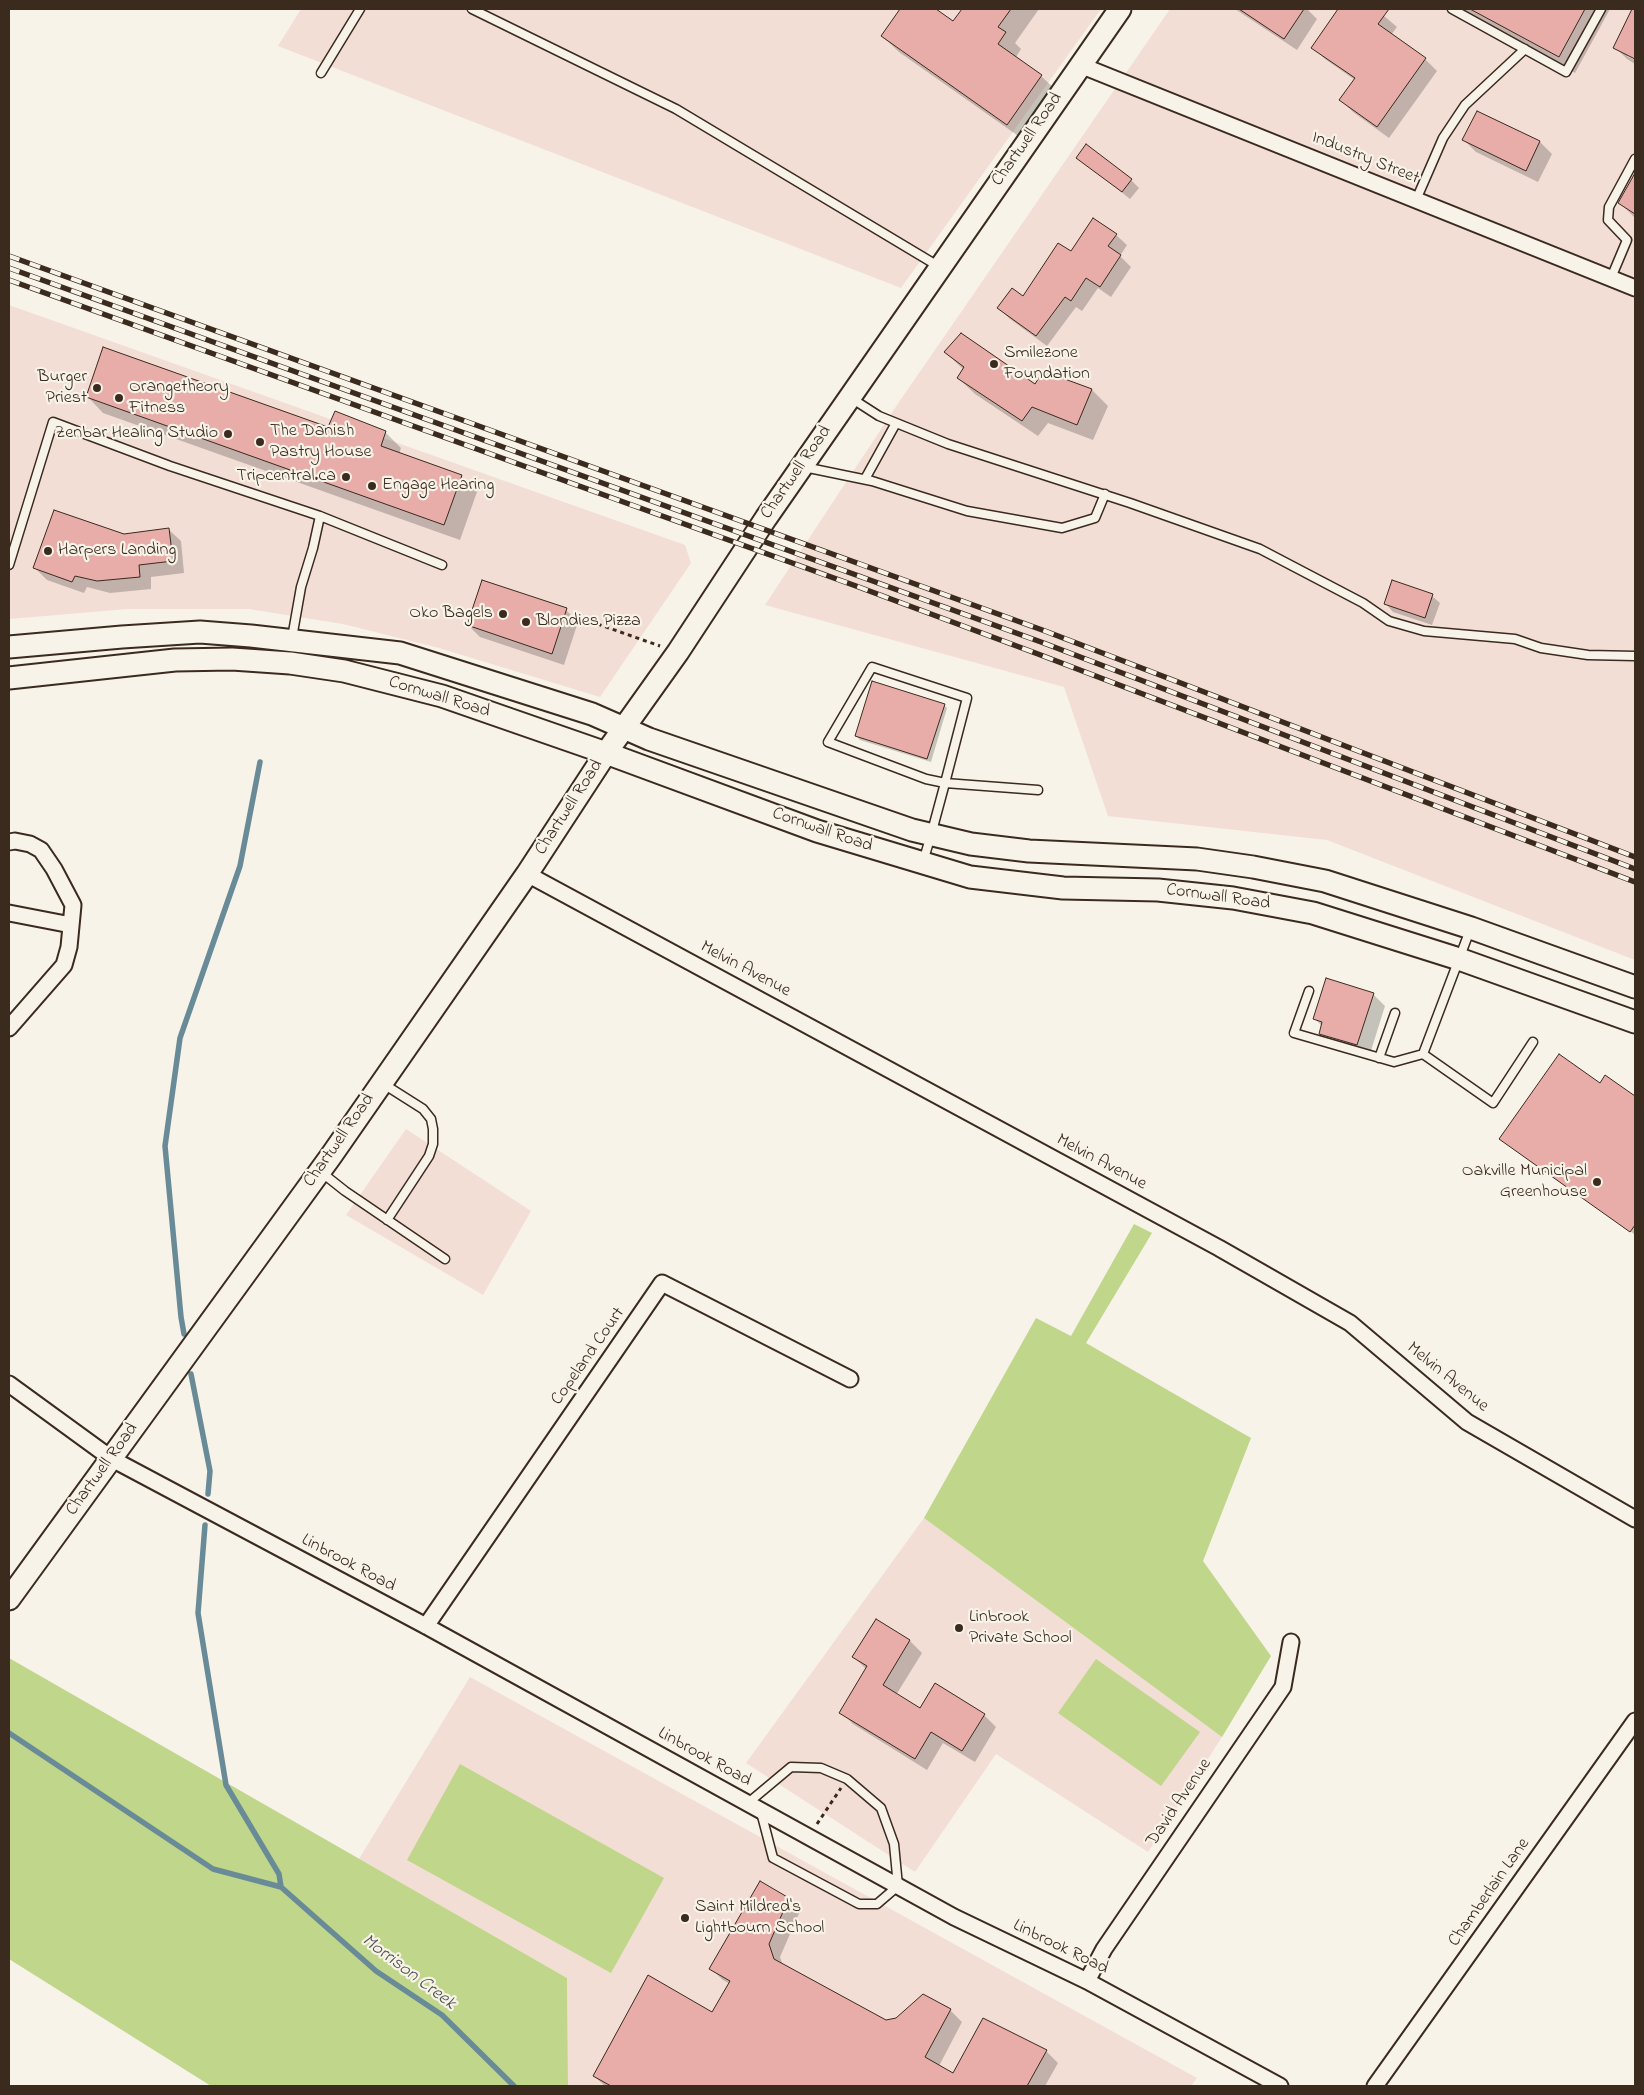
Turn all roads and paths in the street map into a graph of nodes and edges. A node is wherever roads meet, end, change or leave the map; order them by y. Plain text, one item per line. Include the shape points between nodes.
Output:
1 (360, 9) edge
2 (472, 9) edge
3 (1120, 9) edge
4 (1452, 9) edge
5 (1601, 9) edge
6 (1525, 49) junction
7 (1080, 65) junction
8 (321, 73) dead end
9 (1635, 159) edge
10 (1416, 200) junction
11 (940, 267) junction
12 (1611, 278) junction
13 (1635, 288) edge
14 (850, 397) junction
15 (896, 423) junction
16 (802, 466) junction
17 (865, 480) junction
18 (1105, 494) junction
19 (320, 516) junction
20 (9, 565) edge
21 (442, 565) dead end
22 (575, 616) dead end
23 (292, 640) junction
24 (9, 647) edge
25 (678, 652) junction
26 (1635, 656) edge
27 (9, 678) edge
28 (623, 728) junction
29 (606, 753) junction
30 (945, 783) junction
31 (1038, 790) dead end
32 (931, 835) junction
33 (9, 842) edge
34 (923, 864) junction
35 (527, 874) junction
36 (9, 913) edge
37 (71, 925) junction
38 (1471, 928) junction
39 (1459, 959) junction
40 (1635, 988) edge
41 (1309, 992) dead end
42 (1395, 1014) dead end
43 (1635, 1022) edge
44 (9, 1028) edge
45 (1533, 1042) dead end
46 (1423, 1054) junction
47 (1380, 1058) junction
48 (382, 1083) junction
49 (320, 1171) junction
50 (387, 1220) junction
51 (445, 1259) dead end
52 (850, 1380) dead end
53 (9, 1384) edge
54 (112, 1459) junction
55 (1635, 1519) edge
56 (9, 1599) edge
57 (426, 1626) junction
58 (1291, 1642) dead end
59 (1635, 1721) edge
60 (847, 1779) junction
61 (754, 1807) junction
62 (808, 1836) junction
63 (898, 1886) junction
64 (1087, 1981) junction
65 (1280, 2086) edge
66 (1375, 2086) edge

1 - 8 lane
2 - 11 lane via 676,109
3 - 7 main road, Chartwell Road
4 - 6 lane
5 - 6 lane via 1566,72
6 - 10 lane via 1465,105 1443,138
7 - 10 street, Industry Street
7 - 11 main road, Chartwell Road
9 - 12 lane via 1609,208 1608,220 1627,240
10 - 12 street, Industry Street
11 - 14 main road, Chartwell Road
12 - 13 street, Industry Street
14 - 15 lane
14 - 16 main road, Chartwell Road
15 - 17 lane
15 - 18 lane via 948,444
16 - 17 lane
16 - 25 main road, Chartwell Road
17 - 18 lane via 967,511 1062,528 1095,518
18 - 26 lane via 1260,549 1363,603 1388,621 1424,630 1515,639 1542,648 1588,655
19 - 20 lane via 170,466 53,422
19 - 21 lane
19 - 23 lane via 301,587
22 - 25 path
23 - 24 main road, Cornwall Road via 200,632
23 - 28 main road, Cornwall Road via 400,653 592,714
25 - 28 main road, Chartwell Road
27 - 29 main road, Cornwall Road via 175,660 232,659 290,664 344,671 442,696
28 - 29 main road, Chartwell Road
28 - 32 main road, Cornwall Road
29 - 34 main road, Cornwall Road via 817,831
29 - 35 main road, Chartwell Road
30 - 30 lane via 967,698 872,667 828,742 926,779
30 - 31 lane
30 - 32 lane
32 - 34 lane
32 - 38 main road, Cornwall Road via 1029,851 1197,859 1253,867 1325,882
33 - 37 street via 30,844 42,850 73,905
34 - 39 main road, Cornwall Road via 970,877 1063,888 1158,890 1233,898 1313,913
35 - 48 main road, Chartwell Road
35 - 55 street, Melvin Avenue via 1219,1248 1342,1318 1467,1422
36 - 37 street
37 - 44 street via 64,966
38 - 39 lane
38 - 40 main road, Cornwall Road
39 - 43 main road, Cornwall Road
39 - 46 lane
41 - 47 lane via 1294,1033
42 - 47 lane
45 - 46 lane via 1493,1103
46 - 47 lane via 1394,1062
48 - 49 main road, Chartwell Road
48 - 50 lane via 423,1109 431,1119 433,1129 429,1156
49 - 50 lane
49 - 54 main road, Chartwell Road
50 - 51 lane
52 - 57 street, Copeland Court via 662,1283
53 - 54 street, Linbrook Road
54 - 56 main road, Chartwell Road
54 - 57 street, Linbrook Road
57 - 61 street, Linbrook Road
58 - 64 street, David Avenue via 1283,1687 1104,1949
59 - 66 street, Chamberlain Lane
60 - 61 lane via 821,1768 791,1767
60 - 62 path
60 - 63 lane via 881,1808 894,1844
61 - 62 street, Linbrook Road
61 - 63 lane via 773,1858 859,1904 877,1904
62 - 63 street, Linbrook Road
63 - 64 street, Linbrook Road via 954,1917
64 - 65 street, Linbrook Road

